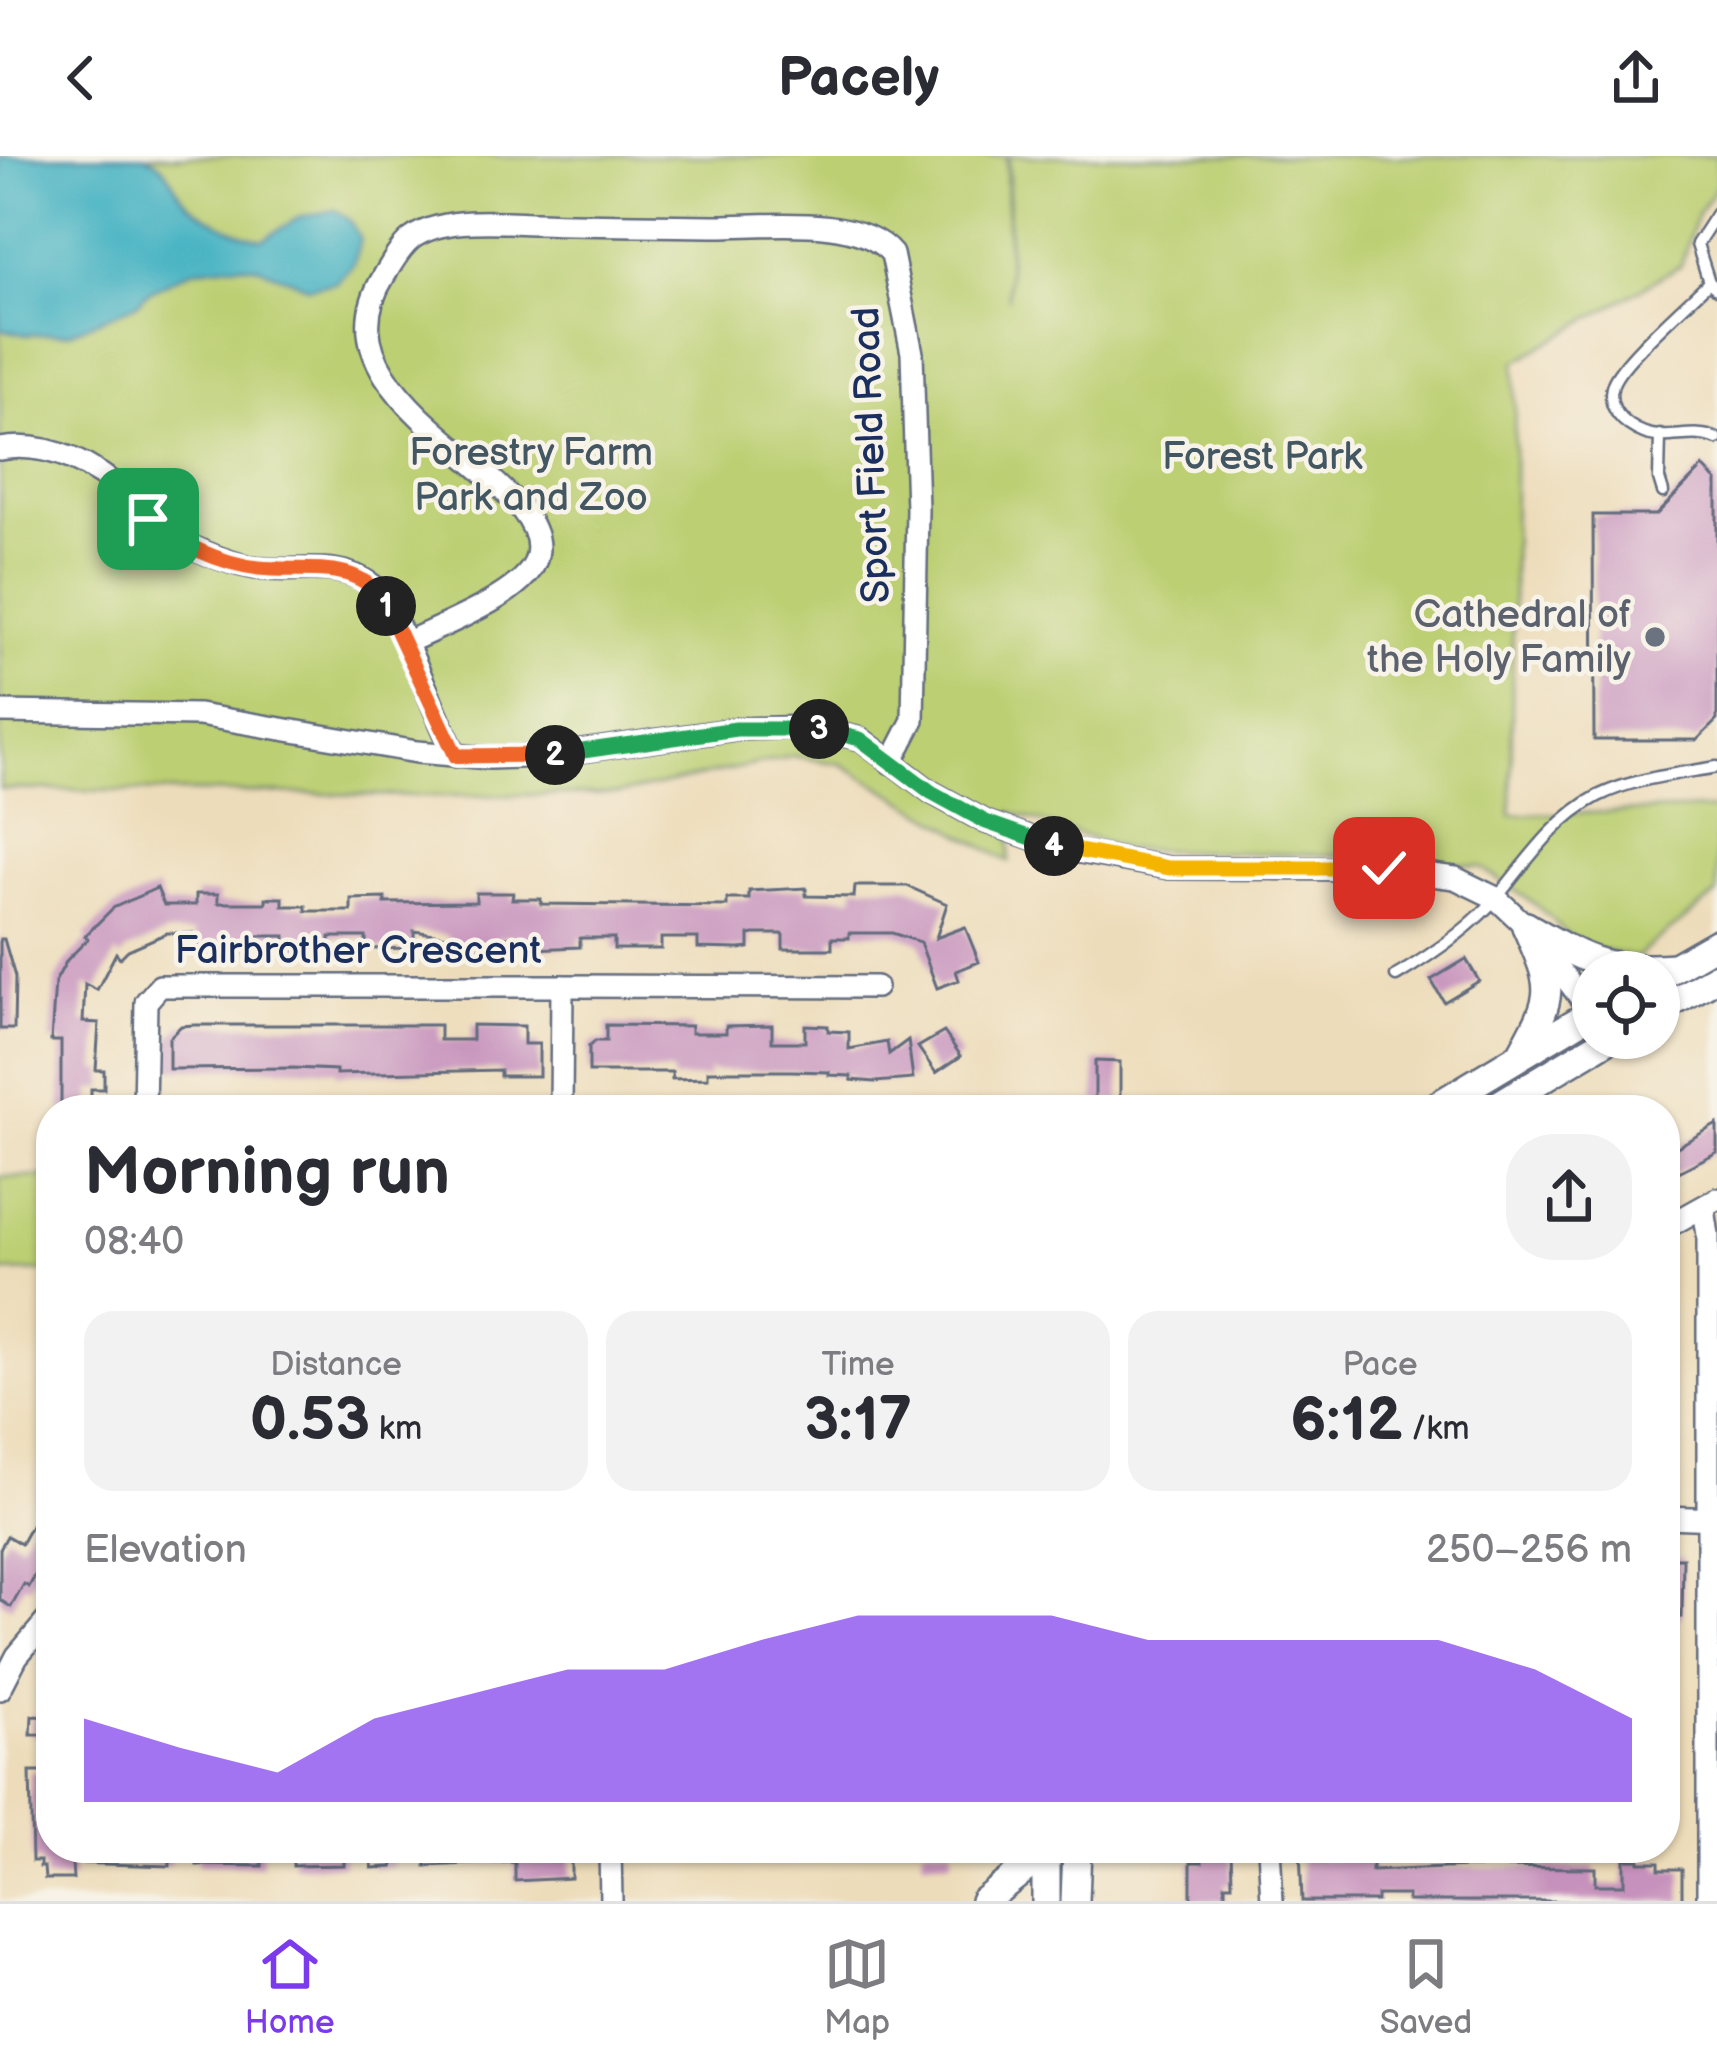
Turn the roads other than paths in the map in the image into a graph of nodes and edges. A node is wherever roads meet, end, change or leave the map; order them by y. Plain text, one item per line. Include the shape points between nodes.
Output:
1 (1715, 221) edge
2 (1713, 286) edge
3 (1660, 435) junction
4 (1717, 439) edge
5 (0, 449) edge
6 (1663, 492) dead end
7 (406, 643) junction
8 (0, 712) edge
9 (456, 756) junction
10 (891, 763) junction
11 (1717, 767) edge
12 (1496, 898) junction
13 (1526, 926) junction
14 (1717, 943) edge
15 (1575, 951) edge
16 (1680, 964) edge
17 (1396, 976) dead end
18 (1717, 977) edge
19 (562, 986) junction
20 (1572, 986) edge
21 (877, 987) dead end
22 (1680, 998) edge
23 (1572, 1025) edge
24 (1520, 1055) junction
25 (1574, 1059) edge
26 (145, 1095) edge
27 (561, 1095) edge
28 (1455, 1095) edge
29 (1515, 1095) edge
30 (1710, 1204) edge
31 (1680, 1220) edge
32 (1680, 1517) edge
33 (1713, 1519) edge
34 (36, 1634) edge
35 (0, 1689) edge
36 (610, 1863) edge
37 (1026, 1863) edge
38 (1046, 1863) edge
39 (1077, 1863) edge
40 (1270, 1863) edge
41 (610, 1901) edge
42 (983, 1901) edge
43 (1046, 1901) edge
44 (1075, 1901) edge
45 (1272, 1901) edge
46 (1708, 1901) edge

1 - 2 lane via 1697,244
2 - 3 lane via 1612,387 1616,413
3 - 4 lane
3 - 6 lane
5 - 7 street via 52,449 73,459 166,533 216,555 256,568 347,572 376,587
7 - 9 street
7 - 10 street, Sport Field Road via 512,586 538,548 534,526 517,505 404,401 373,358 377,287 412,239 440,226 525,223 860,231 892,254 912,353 913,720
8 - 9 street via 199,715
9 - 10 street via 546,756 808,727 860,739
10 - 12 street via 986,822 1097,856 1169,868 1384,868 1455,878
11 - 12 lane via 1598,796 1556,826
12 - 13 street
12 - 17 lane via 1436,953
13 - 15 main road
13 - 20 street
13 - 24 main road via 1550,990
14 - 16 main road
18 - 22 main road
19 - 21 street
19 - 26 street, Fairbrother Crescent via 160,986 144,1014
19 - 27 street, Fairbrother Crescent
23 - 24 main road
24 - 28 main road
25 - 29 main road
30 - 31 street
30 - 33 street
32 - 33 street
33 - 46 street
34 - 35 street
36 - 41 street
37 - 42 main road
38 - 43 main road
39 - 44 main road
40 - 45 street

